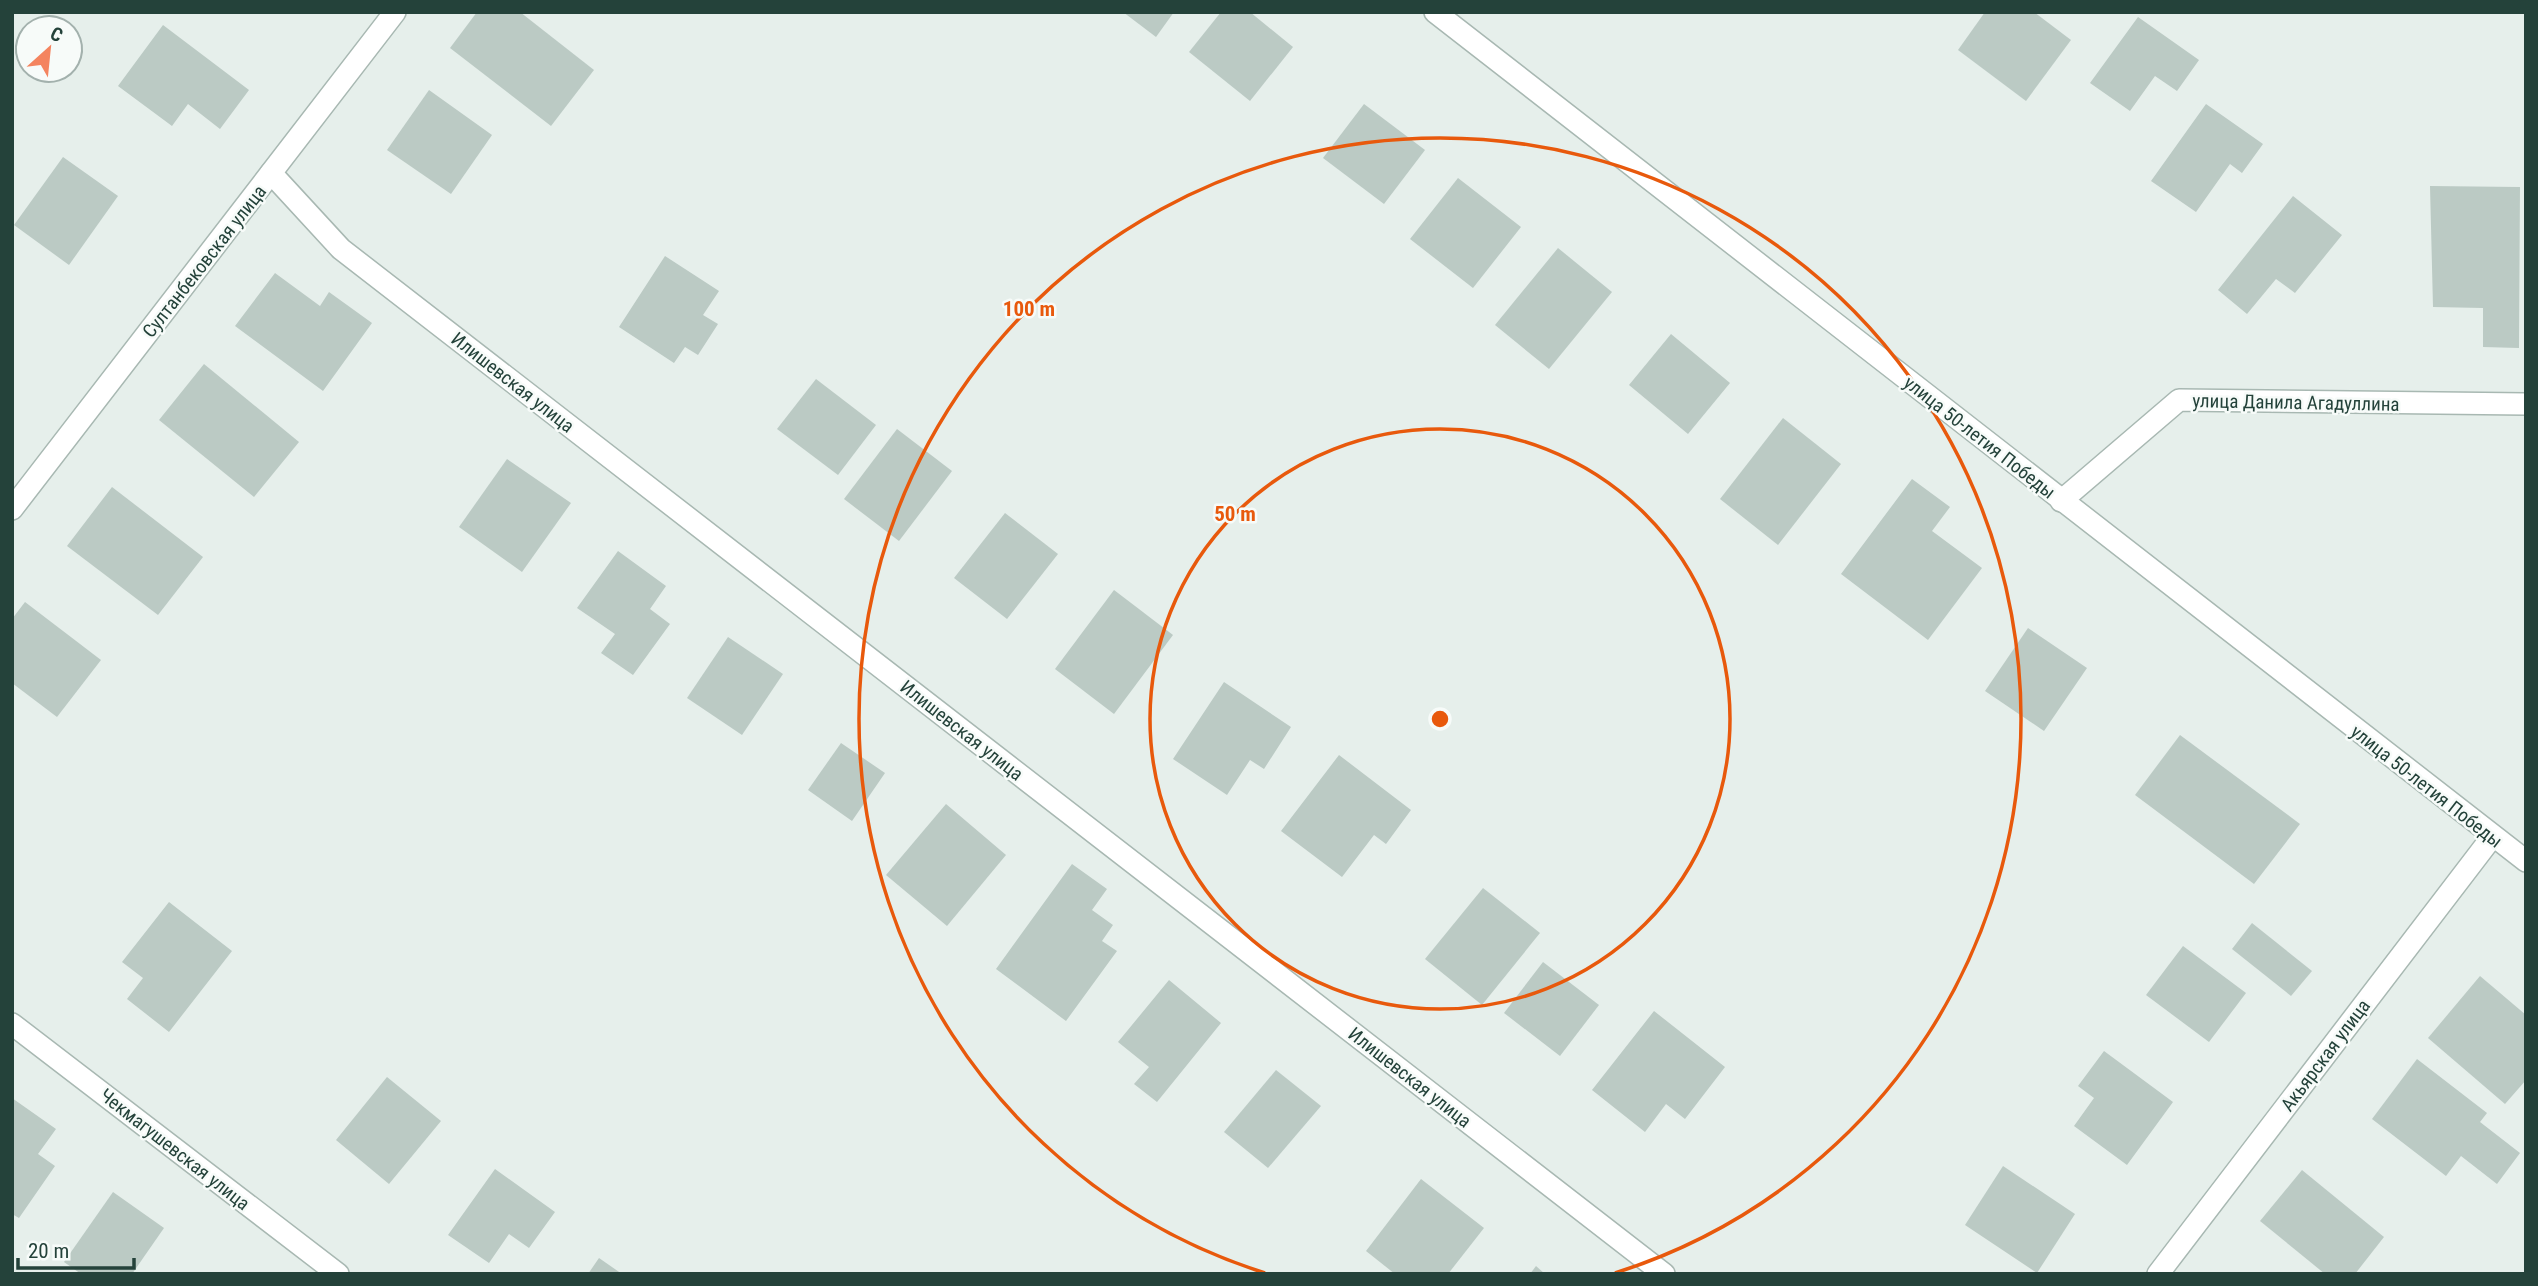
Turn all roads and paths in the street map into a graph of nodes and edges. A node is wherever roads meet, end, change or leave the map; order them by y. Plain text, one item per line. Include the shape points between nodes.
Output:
1 (395, 12) edge
2 (1435, 12) edge
3 (271, 173) junction
4 (2526, 404) edge
5 (2062, 501) junction
6 (12, 509) edge
7 (2492, 837) junction
8 (2526, 860) edge
9 (12, 1024) edge
10 (338, 1274) edge
11 (1664, 1274) edge
12 (2158, 1274) edge

1 - 3 street, Султанбековская улица
2 - 5 street, улица 50-летия Победы
3 - 6 street, Султанбековская улица
3 - 11 street, Илишевская улица via 341,249
4 - 5 street, улица Данила Агадуллина via 2179,400
5 - 7 street, улица 50-летия Победы
7 - 8 street, улица 50-летия Победы
7 - 12 street, Акьярская улица
9 - 10 street, Чекмагушевская улица

